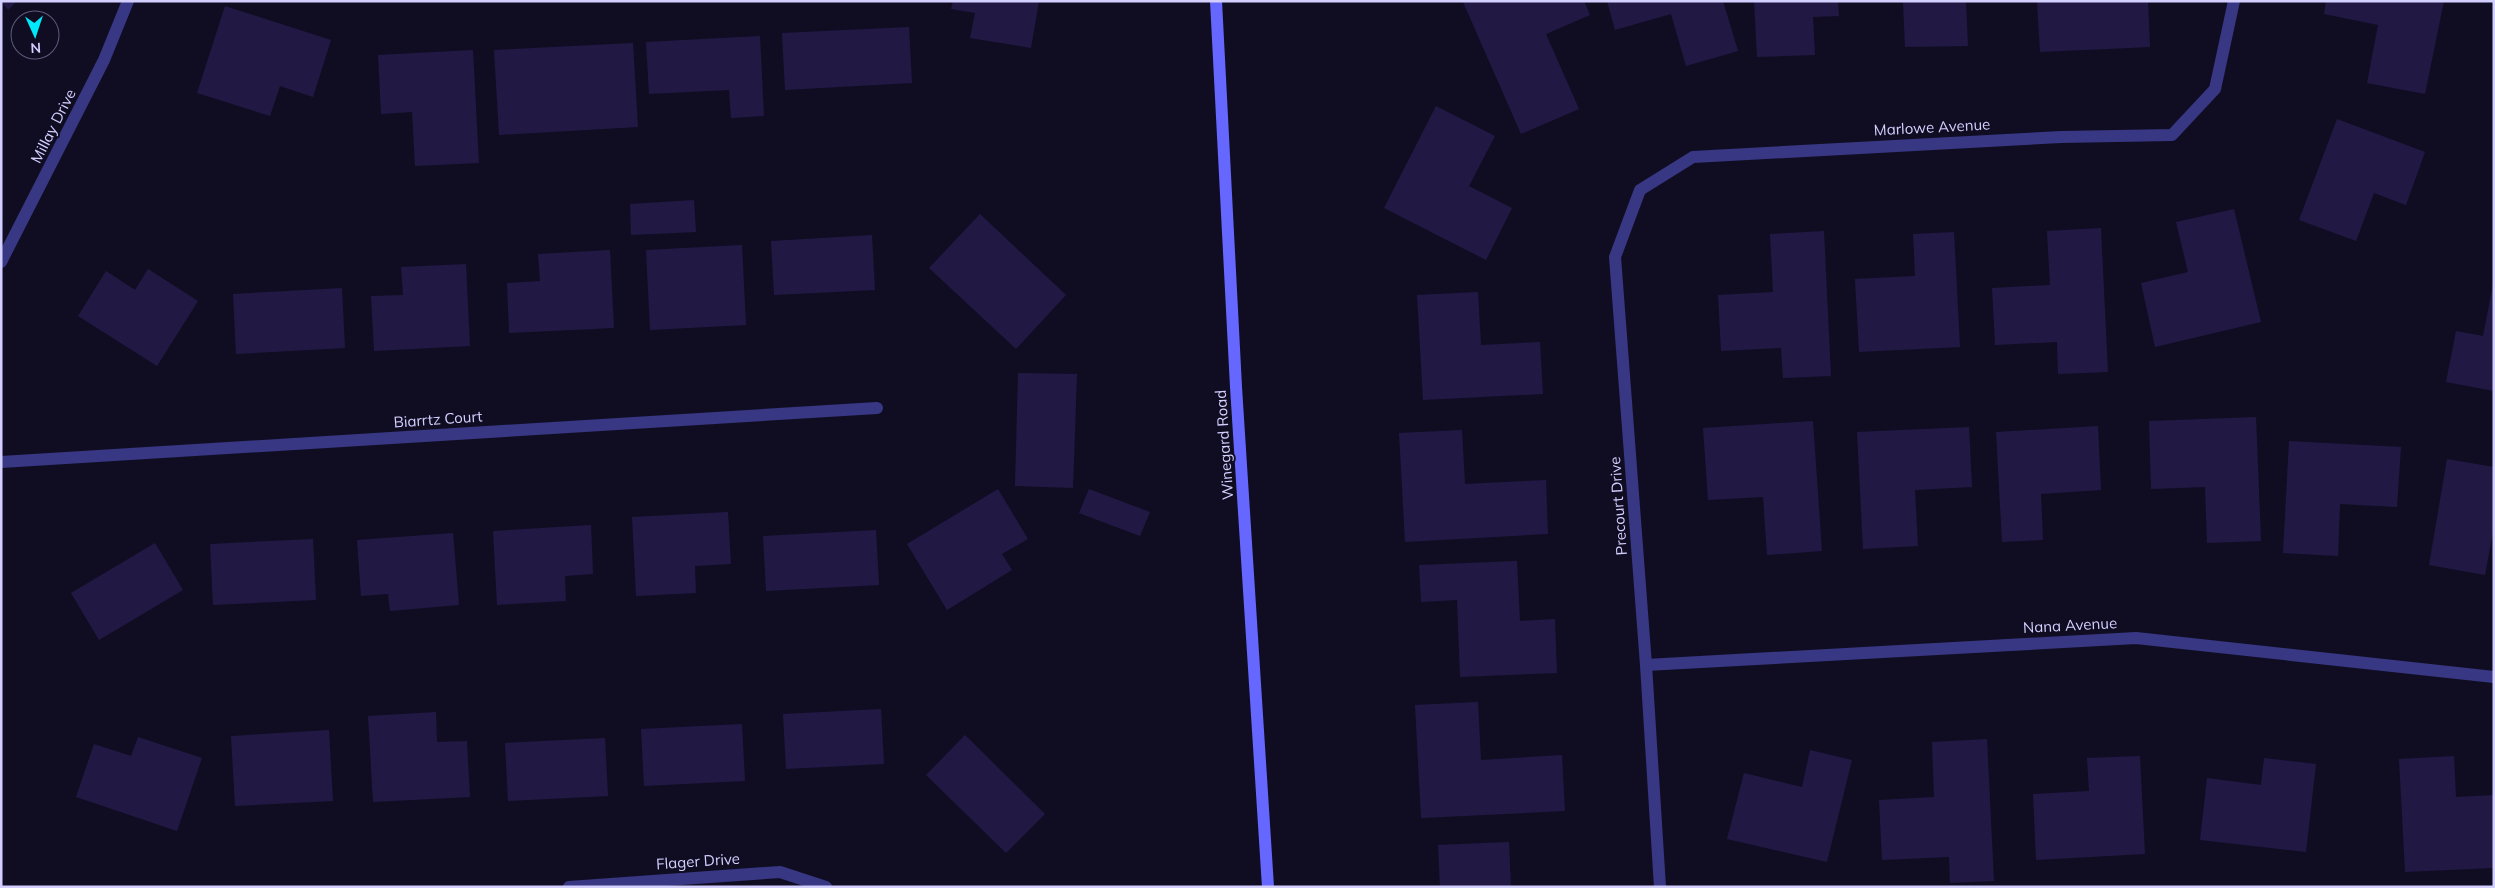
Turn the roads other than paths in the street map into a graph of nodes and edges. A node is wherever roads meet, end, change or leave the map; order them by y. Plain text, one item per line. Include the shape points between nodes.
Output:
1 (128, 1) edge
2 (1216, 1) edge
3 (2234, 1) edge
4 (1693, 157) joint
5 (1, 262) edge
6 (877, 408) dead end
7 (1, 462) edge
8 (1646, 665) junction
9 (2494, 677) edge
10 (569, 887) edge
11 (826, 887) edge
12 (1268, 887) edge
13 (1660, 887) edge

1 - 5 street, Millay Drive via 104,60
2 - 12 street, Winegard Road
3 - 4 street, Marlowe Avenue via 2215,89 2172,135 2060,137
4 - 8 street, Precourt Drive via 1640,190 1615,256
6 - 7 street, Biarrtz Court
8 - 9 street, Nana Avenue via 2136,638
8 - 13 street, Precourt Drive
10 - 11 street, Flager Drive via 780,872

